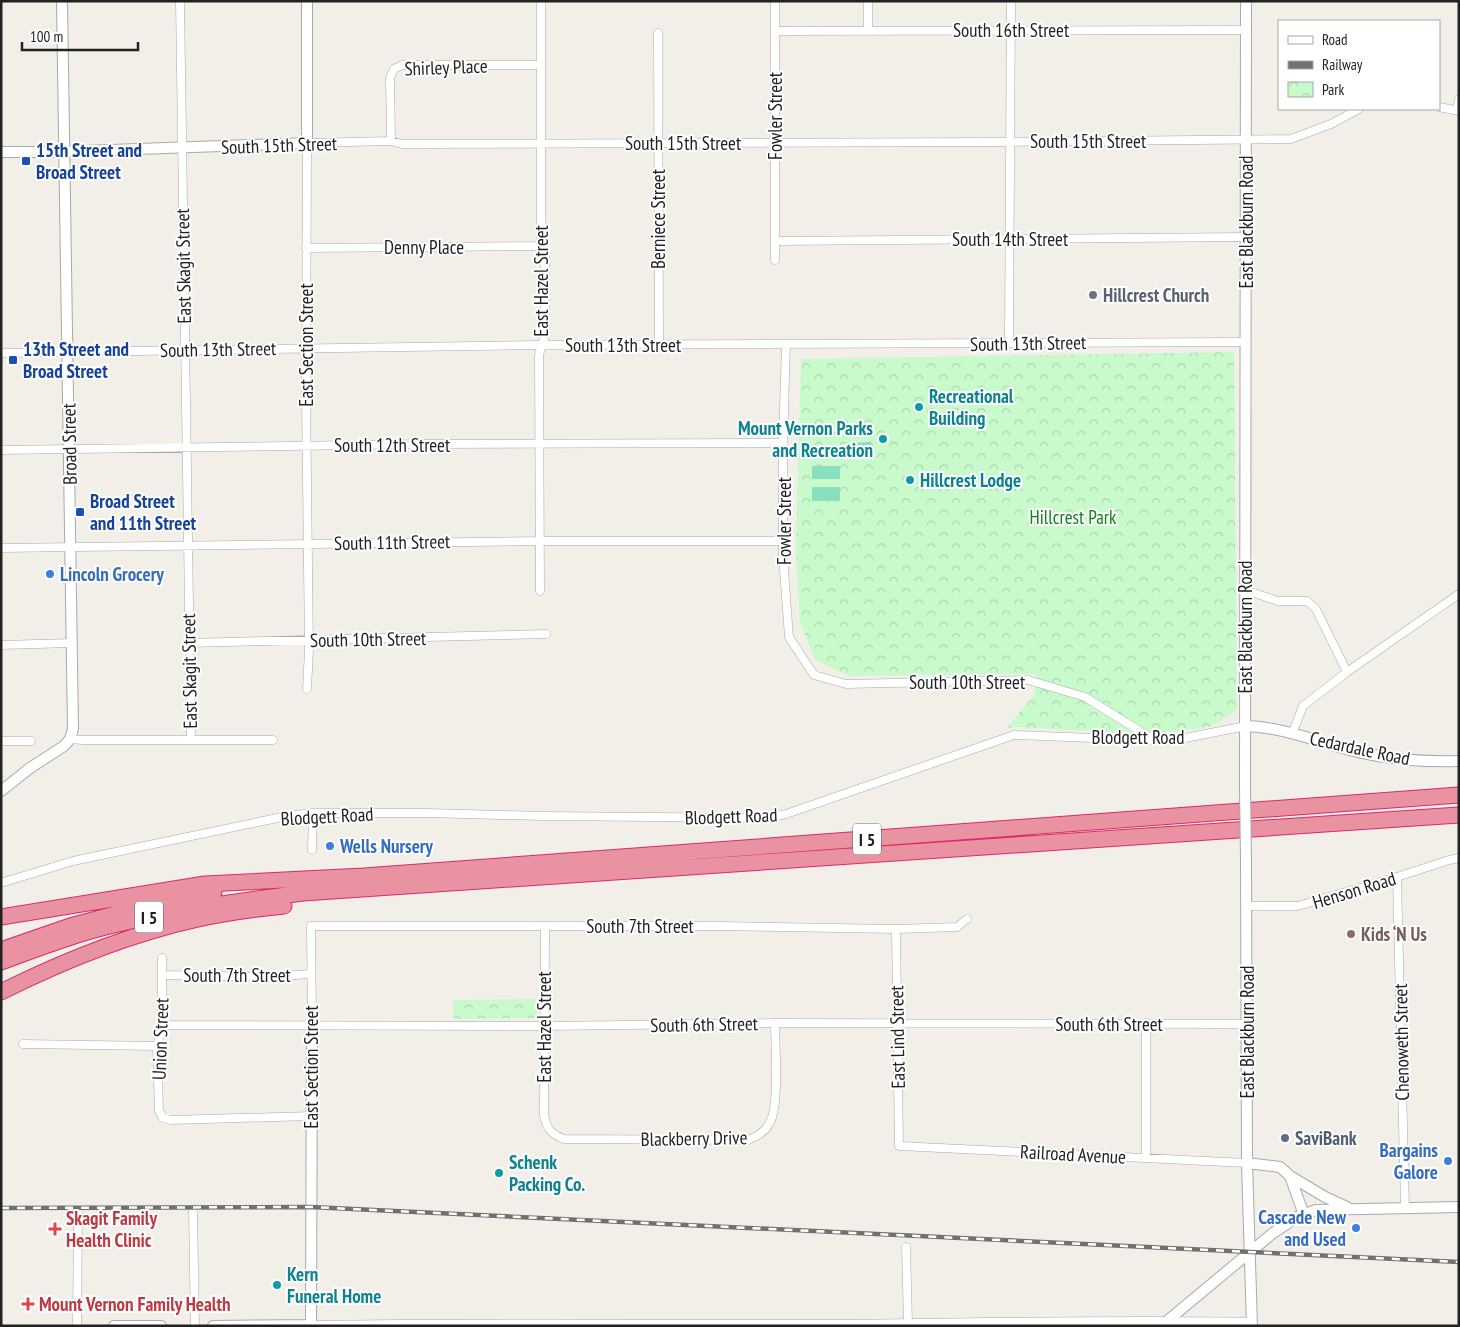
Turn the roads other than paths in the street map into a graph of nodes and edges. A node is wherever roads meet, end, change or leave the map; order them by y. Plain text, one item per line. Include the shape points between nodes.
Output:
1 (62, 1) edge
2 (180, 1) edge
3 (307, 1) edge
4 (541, 1) edge
5 (775, 1) edge
6 (868, 1) edge
7 (1011, 1) edge
8 (1246, 1) edge
9 (868, 30) junction
10 (1246, 30) junction
11 (775, 31) junction
12 (1011, 31) junction
13 (658, 33) dead end
14 (541, 65) junction
15 (1459, 99) edge
16 (1440, 107) edge
17 (1357, 110) edge
18 (1458, 110) edge
19 (1246, 140) junction
20 (390, 141) junction
21 (1010, 142) junction
22 (307, 143) junction
23 (775, 143) junction
24 (541, 144) junction
25 (658, 144) junction
26 (182, 148) junction
27 (1, 152) edge
28 (63, 152) junction
29 (1245, 237) junction
30 (1010, 238) junction
31 (776, 241) junction
32 (541, 246) junction
33 (306, 248) junction
34 (775, 260) dead end
35 (1245, 342) junction
36 (1011, 343) junction
37 (786, 344) junction
38 (659, 345) junction
39 (542, 346) junction
40 (306, 348) junction
41 (184, 350) junction
42 (67, 352) junction
43 (1, 353) edge
44 (783, 443) junction
45 (540, 444) junction
46 (306, 446) junction
47 (186, 447) junction
48 (69, 449) junction
49 (1, 450) edge
50 (539, 540) junction
51 (783, 541) junction
52 (308, 543) junction
53 (187, 545) junction
54 (70, 547) junction
55 (1, 548) edge
56 (1245, 590) junction
57 (540, 591) dead end
58 (1459, 594) edge
59 (546, 634) dead end
60 (789, 637) joint
61 (308, 640) junction
62 (189, 643) junction
63 (72, 644) junction
64 (1, 645) edge
65 (1347, 672) junction
66 (307, 689) dead end
67 (1246, 726) junction
68 (1292, 734) junction
69 (70, 739) junction
70 (1153, 739) junction
71 (191, 740) junction
72 (272, 740) dead end
73 (1, 741) edge
74 (31, 741) dead end
75 (1459, 761) edge
76 (1, 791) edge
77 (1459, 795) edge
78 (313, 813) junction
79 (1459, 815) edge
80 (312, 850) dead end
81 (1459, 858) edge
82 (1397, 877) junction
83 (275, 882) junction
84 (472, 882) junction
85 (1, 883) edge
86 (1247, 906) junction
87 (1, 917) edge
88 (968, 919) dead end
89 (311, 926) joint
90 (545, 926) junction
91 (896, 929) junction
92 (1, 950) edge
93 (162, 958) dead end
94 (1, 962) edge
95 (311, 974) junction
96 (162, 975) junction
97 (1, 992) edge
98 (775, 1023) junction
99 (1146, 1023) junction
100 (896, 1024) junction
101 (1247, 1024) junction
102 (312, 1025) junction
103 (162, 1026) junction
104 (545, 1026) junction
105 (24, 1044) dead end
106 (157, 1046) junction
107 (311, 1116) junction
108 (546, 1127) joint
109 (899, 1146) joint
110 (1146, 1158) junction
111 (1247, 1163) junction
112 (1290, 1176) junction
113 (1459, 1207) edge
114 (1405, 1208) junction
115 (1350, 1209) junction
116 (193, 1212) dead end
117 (78, 1213) dead end
118 (1304, 1215) junction
119 (906, 1247) dead end
120 (1250, 1252) junction
121 (908, 1323) junction
122 (1164, 1323) edge
123 (1100, 1324) edge
124 (1252, 1324) edge
125 (752, 1325) edge
126 (77, 1326) edge
127 (114, 1326) edge
128 (161, 1326) edge
129 (195, 1326) edge
130 (213, 1326) edge
131 (311, 1326) edge

1 - 28 street, Broad Street
2 - 26 street, East Skagit Street
3 - 22 street, East Section Street
4 - 14 street, East Hazel Street
5 - 11 street, Fowler Street
6 - 9 street
7 - 12 street
8 - 10 street, East Blackburn Road
9 - 11 street, South 16th Street
9 - 12 street, South 16th Street
10 - 12 street, South 16th Street
10 - 19 street, East Blackburn Road
11 - 23 street, Fowler Street
12 - 21 street
13 - 25 street, Berniece Street
14 - 20 street, Shirley Place via 402,64 394,69 390,78
14 - 24 street, East Hazel Street
15 - 18 street
16 - 18 street
17 - 19 street, South 15th Street via 1291,139
19 - 21 street, South 15th Street
19 - 29 street, East Blackburn Road
20 - 22 street, South 15th Street
20 - 24 street, South 15th Street via 402,144
21 - 23 street, South 15th Street
21 - 30 street
22 - 26 street, South 15th Street
22 - 33 street, East Section Street
23 - 25 street, South 15th Street
23 - 31 street, Fowler Street
24 - 25 street, South 15th Street
24 - 32 street, East Hazel Street
25 - 38 street, Berniece Street
26 - 28 street, South 15th Street
26 - 41 street, East Skagit Street
27 - 28 street, South 15th Street
28 - 42 street, Broad Street
29 - 30 street, South 14th Street
29 - 35 street, East Blackburn Road
30 - 31 street, South 14th Street
30 - 36 street
31 - 34 street, Fowler Street
32 - 33 street, Denny Place
32 - 39 street, East Hazel Street via 545,296
33 - 40 street, East Section Street
35 - 36 street, South 13th Street
35 - 56 street, East Blackburn Road
36 - 37 street, South 13th Street
37 - 38 street, South 13th Street
37 - 44 street, Fowler Street
38 - 39 street, South 13th Street
39 - 40 street, South 13th Street
39 - 45 street, East Hazel Street via 539,355
40 - 41 street, South 13th Street
40 - 46 street, East Section Street
41 - 42 street, South 13th Street
41 - 47 street, East Skagit Street
42 - 43 street, South 13th Street
42 - 48 street, Broad Street
44 - 45 street, South 12th Street
44 - 51 street, Fowler Street
45 - 46 street, South 12th Street
45 - 50 street, East Hazel Street
46 - 47 street, South 12th Street
46 - 52 street, East Section Street
47 - 48 street, South 12th Street
47 - 53 street, East Skagit Street
48 - 49 street, South 12th Street
48 - 54 street, Broad Street
50 - 51 street, South 11th Street
50 - 52 street, South 11th Street
50 - 57 street, East Hazel Street
51 - 60 street, Fowler Street
52 - 53 street, South 11th Street
52 - 61 street, East Section Street
53 - 54 street, South 11th Street
53 - 62 street, East Skagit Street
54 - 55 street, South 11th Street
54 - 63 street, Broad Street
56 - 65 street via 1278,601 1307,601 1316,609
56 - 67 street, East Blackburn Road
58 - 65 street
59 - 61 street, South 10th Street
60 - 70 street, South 10th Street via 814,675 846,684 1028,680 1085,697
61 - 62 street, South 10th Street
61 - 66 street, East Section Street
62 - 71 street, East Skagit Street
63 - 64 street
63 - 69 street, Broad Street via 73,729
65 - 68 street via 1303,706
67 - 68 street, Blodgett Road
67 - 70 street, Blodgett Road via 1170,741
67 - 86 street, East Blackburn Road, bridge
68 - 75 street, Cedardale Road via 1403,760
69 - 71 street
69 - 76 street
70 - 78 street, Blodgett Road via 1014,735 767,818
71 - 72 street
73 - 74 street
77 - 83 highway, I 5
78 - 80 street
78 - 85 street, Blodgett Road via 73,861
79 - 84 highway, I 5
81 - 82 street, Henson Road
82 - 86 street, Henson Road via 1298,906
82 - 114 street, Chenoweth Street
83 - 87 highway via 205,884
83 - 92 highway, I 5 via 138,908 70,926
84 - 94 highway, I 5 via 302,893 220,903 116,924
84 - 97 highway via 250,910 197,920 106,947
86 - 101 street, East Blackburn Road
88 - 91 street, South 7th Street via 957,927
89 - 90 street, South 7th Street
89 - 95 street, East Section Street
90 - 91 street, South 7th Street
90 - 104 street, East Hazel Street
91 - 100 street, East Lind Street
93 - 96 street, Union Street
95 - 96 street, South 7th Street via 265,977
95 - 102 street, East Section Street
96 - 103 street, Union Street
98 - 100 street, South 6th Street
98 - 104 street, South 6th Street
98 - 108 street, Blackberry Drive via 773,1116 761,1134 748,1140 564,1139 553,1135
99 - 100 street, South 6th Street
99 - 101 street, South 6th Street
99 - 110 street
100 - 109 street, East Lind Street
101 - 111 street, East Blackburn Road
102 - 103 street, South 6th Street
102 - 104 street, South 6th Street
102 - 107 street, East Section Street
103 - 106 street, Union Street
104 - 108 street, East Hazel Street
105 - 106 street
106 - 107 street, Union Street via 159,1111 163,1118
107 - 131 street, East Section Street
109 - 110 street, Railroad Avenue
110 - 111 street, Railroad Avenue
111 - 112 street via 1280,1167
111 - 120 street, East Blackburn Road
112 - 115 street
112 - 118 street
113 - 114 street
114 - 115 street
115 - 118 street via 1316,1210
116 - 129 street
117 - 126 street
118 - 120 street via 1277,1230
119 - 121 street
120 - 122 street
120 - 124 street, East Blackburn Road
121 - 123 street
121 - 125 street
122 - 123 street
122 - 124 street
125 - 131 street via 506,1322
127 - 128 street
130 - 131 street

